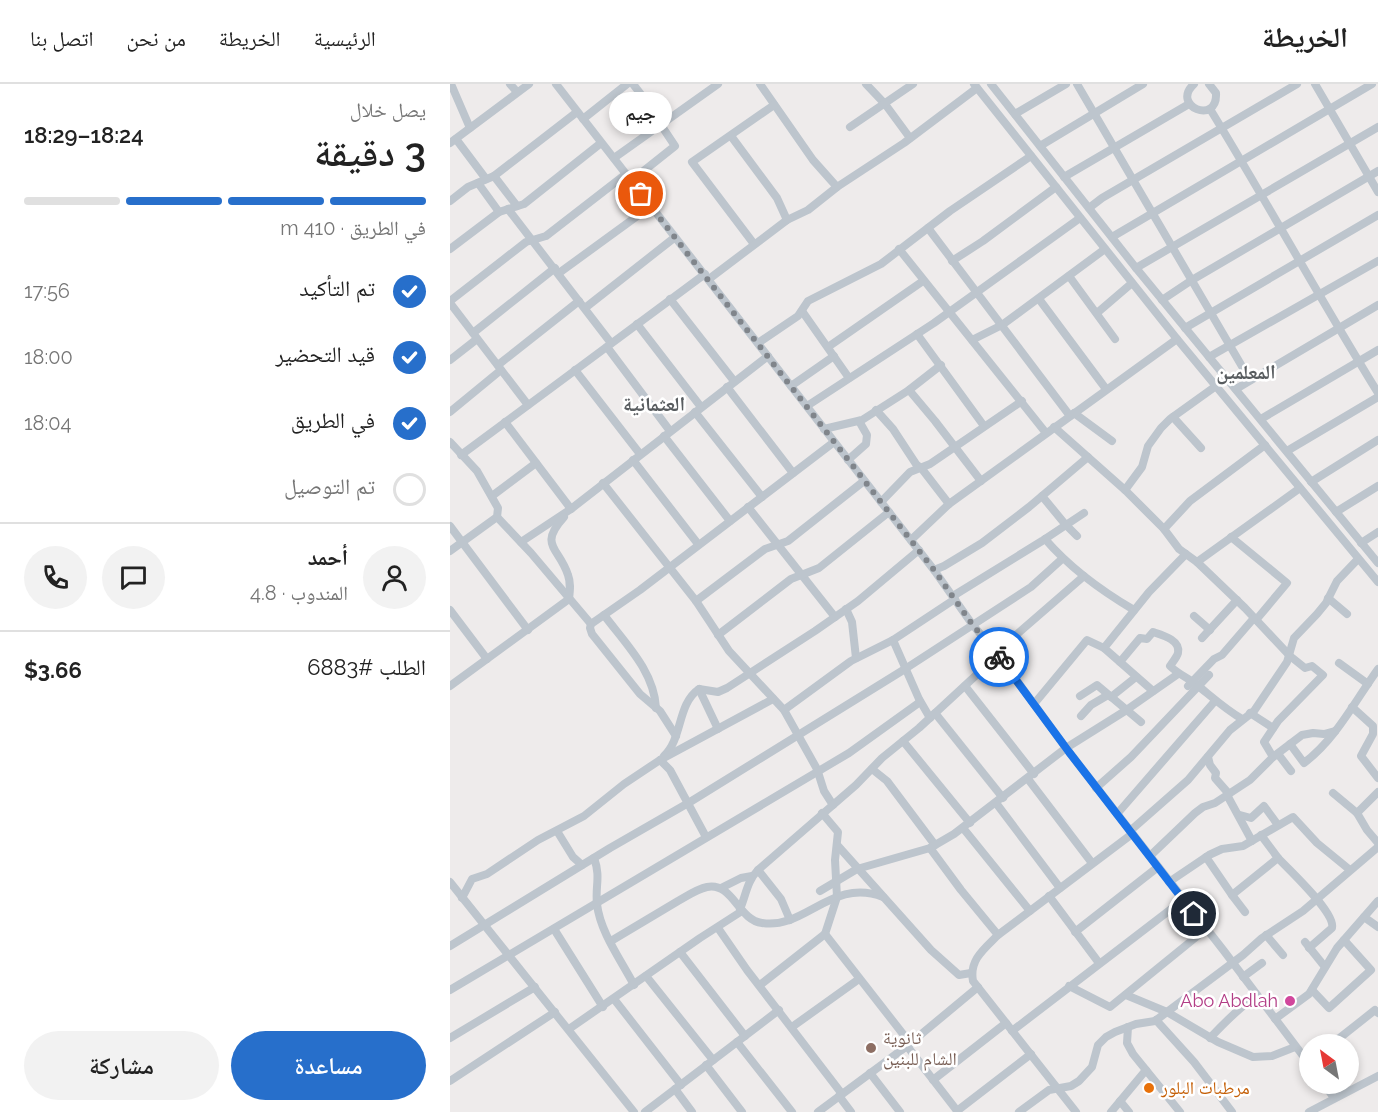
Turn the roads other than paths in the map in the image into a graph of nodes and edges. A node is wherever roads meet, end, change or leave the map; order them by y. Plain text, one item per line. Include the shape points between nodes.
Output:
1 (451, 84) edge
2 (510, 84) edge
3 (529, 84) edge
4 (556, 84) edge
5 (627, 84) edge
6 (633, 84) edge
7 (718, 84) edge
8 (760, 84) edge
9 (866, 84) edge
10 (913, 84) edge
11 (991, 84) edge
12 (1066, 84) edge
13 (1077, 84) edge
14 (1143, 84) edge
15 (1194, 84) edge
16 (1297, 84) edge
17 (1315, 84) edge
18 (1372, 84) edge
19 (975, 86) edge
20 (1215, 86) edge
21 (517, 92) junction
22 (885, 104) junction
23 (1190, 104) junction
24 (774, 105) junction
25 (1210, 109) junction
26 (1330, 109) junction
27 (1094, 112) junction
28 (1015, 114) junction
29 (580, 116) junction
30 (662, 124) junction
31 (850, 127) dead end
32 (1378, 127) edge
33 (470, 128) junction
34 (1222, 129) junction
35 (731, 136) junction
36 (910, 138) junction
37 (453, 141) edge
38 (602, 143) junction
39 (1349, 143) junction
40 (1040, 146) junction
41 (1114, 146) junction
42 (1031, 156) junction
43 (614, 158) junction
44 (1241, 162) junction
45 (1378, 171) edge
46 (1369, 176) junction
47 (1064, 177) junction
48 (628, 178) junction
49 (486, 179) junction
50 (1133, 180) junction
51 (837, 187) junction
52 (1056, 187) junction
53 (1378, 192) edge
54 (1262, 194) junction
55 (450, 201) edge
56 (651, 206) junction
57 (513, 207) junction
58 (1089, 208) junction
59 (499, 212) junction
60 (1152, 212) junction
61 (1378, 215) edge
62 (1080, 218) junction
63 (787, 220) junction
64 (928, 228) junction
65 (1282, 228) junction
66 (1112, 237) junction
67 (674, 238) junction
68 (534, 240) junction
69 (754, 244) junction
70 (1172, 245) junction
71 (450, 249) edge
72 (899, 249) junction
73 (1105, 249) junction
74 (1128, 258) junction
75 (952, 261) junction
76 (1378, 261) edge
77 (1299, 262) junction
78 (1118, 265) junction
79 (1136, 268) junction
80 (557, 271) junction
81 (707, 276) junction
82 (1069, 276) junction
83 (1192, 280) junction
84 (923, 281) junction
85 (1132, 283) junction
86 (977, 293) junction
87 (1320, 295) junction
88 (670, 299) junction
89 (1039, 299) junction
90 (1162, 300) junction
91 (579, 301) junction
92 (451, 305) edge
93 (1378, 305) edge
94 (585, 308) junction
95 (802, 311) junction
96 (949, 312) junction
97 (1096, 313) junction
98 (1211, 313) junction
99 (637, 324) junction
100 (1002, 326) junction
101 (1185, 328) junction
102 (1339, 328) junction
103 (917, 334) junction
104 (475, 336) junction
105 (1115, 339) dead end
106 (1177, 339) junction
107 (972, 340) junction
108 (758, 343) junction
109 (609, 345) junction
110 (1231, 346) junction
111 (828, 347) junction
112 (1378, 350) edge
113 (768, 356) junction
114 (834, 356) junction
115 (1209, 357) junction
116 (450, 360) edge
117 (1358, 361) junction
118 (941, 365) junction
119 (499, 368) junction
120 (575, 370) junction
121 (849, 378) junction
122 (1250, 380) junction
123 (734, 381) junction
124 (791, 386) junction
125 (1216, 386) junction
126 (727, 387) junction
127 (1106, 389) junction
128 (1236, 389) junction
129 (909, 390) junction
130 (1378, 395) edge
131 (1022, 401) junction
132 (528, 405) junction
133 (807, 406) junction
134 (698, 409) junction
135 (876, 410) junction
136 (450, 412) edge
137 (1072, 415) junction
138 (1173, 417) junction
139 (1261, 419) junction
140 (859, 421) junction
141 (505, 422) junction
142 (984, 426) junction
143 (1054, 427) junction
144 (824, 429) junction
145 (667, 433) junction
146 (1046, 433) junction
147 (1112, 441) dead end
148 (1378, 441) edge
149 (450, 442) edge
150 (834, 442) junction
151 (1265, 445) junction
152 (954, 448) junction
153 (1201, 448) dead end
154 (1287, 451) junction
155 (640, 454) junction
156 (461, 455) junction
157 (1088, 457) junction
158 (633, 460) junction
159 (848, 460) junction
160 (536, 463) junction
161 (922, 469) junction
162 (793, 473) junction
163 (981, 480) junction
164 (864, 481) junction
165 (1311, 482) junction
166 (603, 483) junction
167 (1378, 486) edge
168 (1300, 488) junction
169 (1125, 490) junction
170 (492, 496) junction
171 (1042, 496) junction
172 (762, 497) junction
173 (881, 502) junction
174 (949, 504) junction
175 (748, 507) junction
176 (571, 509) junction
177 (889, 512) junction
178 (1336, 512) junction
179 (1084, 513) dead end
180 (497, 518) junction
181 (730, 521) junction
182 (1065, 524) junction
183 (450, 526) edge
184 (1348, 527) junction
185 (1164, 529) junction
186 (1378, 532) edge
187 (1339, 535) junction
188 (1077, 536) dead end
189 (1231, 537) junction
190 (1045, 539) junction
191 (911, 540) junction
192 (462, 542) junction
193 (521, 542) junction
194 (1361, 543) junction
195 (699, 544) junction
196 (778, 544) junction
197 (919, 550) junction
198 (450, 551) edge
199 (1186, 554) junction
200 (1062, 559) junction
201 (1358, 559) junction
202 (1197, 562) junction
203 (1378, 563) edge
204 (668, 567) junction
205 (934, 570) junction
206 (802, 575) junction
207 (1084, 576) junction
208 (1378, 582) edge
209 (954, 598) junction
210 (1328, 598) junction
211 (569, 599) junction
212 (1237, 600) junction
213 (696, 601) junction
214 (846, 609) junction
215 (450, 610) edge
216 (1134, 610) junction
217 (1347, 614) dead end
218 (604, 615) junction
219 (1194, 616) dead end
220 (835, 617) junction
221 (1255, 619) junction
222 (591, 624) junction
223 (972, 624) junction
224 (528, 630) junction
225 (1210, 630) junction
226 (718, 635) junction
227 (1202, 638) dead end
228 (893, 640) junction
229 (1104, 648) junction
230 (998, 655) junction
231 (1290, 656) junction
232 (856, 658) junction
233 (487, 659) junction
234 (1120, 662) junction
235 (1339, 663) dead end
236 (905, 669) junction
237 (1378, 669) edge
238 (750, 672) junction
239 (1178, 674) junction
240 (1209, 675) dead end
241 (1136, 677) junction
242 (451, 682) edge
243 (1190, 683) junction
244 (1368, 684) junction
245 (964, 686) junction
246 (1199, 687) junction
247 (699, 689) junction
248 (1153, 691) junction
249 (1080, 696) dead end
250 (1109, 696) junction
251 (773, 699) junction
252 (1215, 701) junction
253 (920, 702) junction
254 (1034, 704) junction
255 (1352, 707) junction
256 (656, 708) junction
257 (784, 710) junction
258 (1125, 711) junction
259 (1250, 713) junction
260 (933, 716) junction
261 (1081, 716) dead end
262 (1242, 719) junction
263 (1141, 722) dead end
264 (1273, 728) junction
265 (718, 729) junction
266 (1335, 731) junction
267 (676, 736) junction
268 (799, 736) junction
269 (903, 741) junction
270 (1290, 744) junction
271 (1066, 748) junction
272 (1275, 756) junction
273 (1208, 757) junction
274 (660, 760) junction
275 (872, 769) junction
276 (1291, 771) dead end
277 (818, 772) junction
278 (1031, 776) junction
279 (1378, 778) edge
280 (1096, 788) junction
281 (1378, 792) edge
282 (1228, 794) junction
283 (1333, 794) dead end
284 (999, 801) junction
285 (688, 804) junction
286 (833, 805) junction
287 (822, 813) junction
288 (1357, 813) junction
289 (1117, 814) junction
290 (1240, 815) junction
291 (966, 825) junction
292 (1278, 825) junction
293 (556, 831) junction
294 (1131, 833) junction
295 (1261, 836) junction
296 (706, 837) junction
297 (1252, 841) junction
298 (1378, 845) edge
299 (838, 846) junction
300 (933, 846) junction
301 (1150, 856) junction
302 (1206, 857) junction
303 (594, 858) junction
304 (1278, 858) junction
305 (1092, 863) junction
306 (582, 865) junction
307 (1158, 867) junction
308 (857, 869) junction
309 (1350, 870) junction
310 (755, 873) junction
311 (836, 881) junction
312 (450, 882) edge
313 (1169, 882) junction
314 (721, 888) junction
315 (1060, 888) junction
316 (820, 891) dead end
317 (1049, 896) junction
318 (1232, 896) junction
319 (837, 897) junction
320 (883, 897) junction
321 (462, 898) junction
322 (1317, 899) junction
323 (1183, 900) junction
324 (1378, 901) edge
325 (597, 903) junction
326 (741, 910) junction
327 (1030, 910) junction
328 (1245, 912) dead end
329 (1364, 917) junction
330 (790, 920) junction
331 (484, 926) junction
332 (718, 927) junction
333 (1378, 927) edge
334 (554, 928) junction
335 (1206, 929) junction
336 (1075, 932) junction
337 (825, 934) junction
338 (998, 935) junction
339 (1266, 935) junction
340 (1344, 940) junction
341 (611, 941) junction
342 (450, 946) edge
343 (680, 952) junction
344 (1283, 955) dead end
345 (508, 956) junction
346 (1232, 962) junction
347 (1099, 963) junction
348 (1263, 963) dead end
349 (1326, 968) junction
350 (1371, 970) junction
351 (971, 973) junction
352 (646, 976) junction
353 (1378, 977) edge
354 (1243, 978) junction
355 (859, 979) junction
356 (634, 985) junction
357 (760, 985) junction
358 (1069, 986) junction
359 (535, 987) junction
360 (978, 987) junction
361 (450, 990) edge
362 (1312, 990) junction
363 (1126, 995) junction
364 (1257, 995) junction
365 (614, 999) junction
366 (603, 1006) junction
367 (779, 1010) junction
368 (555, 1012) junction
369 (1167, 1012) junction
370 (1378, 1012) edge
371 (1275, 1019) junction
372 (1156, 1020) junction
373 (1006, 1023) junction
374 (792, 1027) junction
375 (1128, 1027) junction
376 (569, 1029) junction
377 (1012, 1031) junction
378 (1345, 1034) edge
379 (745, 1036) junction
380 (450, 1038) edge
381 (1210, 1038) junction
382 (737, 1042) junction
383 (908, 1045) junction
384 (1295, 1047) junction
385 (1299, 1051) edge
386 (1031, 1054) junction
387 (709, 1063) junction
388 (1146, 1070) junction
389 (870, 1073) junction
390 (1378, 1076) edge
391 (933, 1080) junction
392 (450, 1081) edge
393 (678, 1087) junction
394 (1057, 1087) junction
395 (1331, 1094) edge
396 (841, 1095) junction
397 (1334, 1098) junction
398 (1120, 1101) junction
399 (634, 1112) edge
400 (645, 1112) edge
401 (692, 1112) edge
402 (742, 1112) edge
403 (792, 1112) edge
404 (819, 1112) edge
405 (851, 1112) edge
406 (900, 1112) edge
407 (958, 1112) edge
408 (1019, 1112) edge
409 (1076, 1112) edge
410 (1112, 1112) edge
411 (1129, 1112) edge
412 (1180, 1112) edge
413 (1232, 1112) edge
414 (1309, 1112) edge

1 - 33 street
2 - 21 street
3 - 21 street
4 - 29 street
5 - 29 street
6 - 30 street
7 - 30 street
8 - 24 street
9 - 22 street
10 - 22 street
11 - 28 street
12 - 28 street
13 - 27 street
14 - 27 street
15 - 23 street via 1188,93
16 - 34 street
17 - 26 street
18 - 26 street
19 - 36 street
19 - 42 street
20 - 25 street via 1216,97
21 - 33 street
22 - 31 street
22 - 36 street
23 - 25 street via 1201,111
23 - 41 street
24 - 35 street
24 - 51 street
25 - 34 street
26 - 39 street
26 - 44 street
27 - 40 street
27 - 41 street
28 - 40 street
29 - 38 street
29 - 49 street
30 - 43 street
30 - 48 street via 675,146
32 - 39 street
33 - 37 street
34 - 44 street
34 - 50 street
35 - 63 street via 777,198
35 - 69 street via 692,162
36 - 51 street
37 - 49 street
38 - 43 street
38 - 57 street via 524,204
39 - 46 street
39 - 54 street
40 - 47 street
41 - 47 street
41 - 50 street
42 - 52 street
42 - 64 street
43 - 48 street
44 - 54 street
44 - 60 street
45 - 46 street
46 - 53 street
46 - 65 street
47 - 58 street
48 - 56 street
48 - 68 street via 546,236
49 - 55 street
49 - 57 street
49 - 59 street
50 - 58 street
50 - 60 street
51 - 63 street
52 - 62 street
52 - 75 street
54 - 65 street
54 - 70 street
56 - 67 street
56 - 80 street
57 - 59 street
57 - 68 street
58 - 66 street
59 - 71 street
60 - 66 street
60 - 70 street
61 - 77 street
62 - 73 street
62 - 86 street
63 - 69 street
64 - 72 street
64 - 75 street
65 - 77 street
65 - 83 street
66 - 74 street
67 - 81 street
67 - 94 street
68 - 80 street
68 - 92 street via 526,242
69 - 81 street
70 - 79 street
70 - 83 street
72 - 84 street
72 - 95 street via 867,272 825,290 808,301
73 - 78 street
73 - 82 street
74 - 78 street
74 - 79 street
75 - 86 street
76 - 87 street
77 - 87 street
77 - 98 street
78 - 85 street
79 - 90 street
80 - 91 street
80 - 104 street
81 - 88 street
81 - 108 street
82 - 89 street
82 - 97 street
83 - 90 street
83 - 98 street
84 - 96 street
84 - 111 street
85 - 97 street
85 - 106 street
86 - 96 street
86 - 100 street
87 - 102 street
87 - 110 street
88 - 99 street
88 - 123 street
89 - 100 street
89 - 127 street
90 - 101 street
91 - 94 street
91 - 119 street
92 - 104 street
93 - 102 street
94 - 109 street
95 - 108 street
95 - 111 street
96 - 103 street
96 - 107 street
97 - 105 street
98 - 101 street
98 - 110 street
99 - 109 street
99 - 134 street
100 - 107 street
100 - 137 street
101 - 115 street
102 - 117 street
102 - 122 street
103 - 118 street
103 - 121 street
104 - 116 street
104 - 119 street
106 - 125 street
106 - 127 street
107 - 131 street
108 - 113 street
109 - 120 street
109 - 145 street
110 - 115 street
110 - 122 street
111 - 114 street
112 - 117 street
113 - 123 street
113 - 124 street
114 - 121 street
114 - 124 street
115 - 128 street
117 - 130 street
117 - 139 street
118 - 129 street
118 - 142 street
119 - 132 street
119 - 136 street
120 - 132 street
120 - 155 street
121 - 133 street
122 - 128 street
123 - 126 street
124 - 133 street
125 - 138 street
125 - 151 street
126 - 134 street
126 - 162 street
127 - 137 street
128 - 139 street
129 - 135 street
129 - 152 street
130 - 154 street
131 - 142 street
131 - 146 street
132 - 141 street
133 - 144 street
134 - 145 street
134 - 172 street
135 - 140 street
135 - 161 street
137 - 143 street
137 - 147 street
138 - 153 street
138 - 169 street via 1153,438 1142,467
139 - 154 street
140 - 144 street
140 - 159 street via 867,435 866,444
141 - 156 street
141 - 160 street
142 - 152 street
143 - 146 street
143 - 157 street
144 - 150 street
145 - 155 street
145 - 181 street
146 - 163 street
148 - 165 street
149 - 156 street
150 - 159 street
150 - 162 street
151 - 168 street
151 - 185 street via 1190,501
152 - 161 street
152 - 163 street
154 - 165 street
155 - 158 street
156 - 170 street via 477,471
157 - 169 street
157 - 171 street
158 - 166 street
158 - 195 street
159 - 164 street
160 - 170 street
160 - 176 street
161 - 173 street via 910,472
161 - 174 street
162 - 172 street
163 - 174 street
164 - 173 street
164 - 196 street via 788,541
165 - 178 street
166 - 176 street
166 - 204 street
167 - 178 street
168 - 187 street
168 - 189 street
169 - 185 street
170 - 180 street via 498,508
171 - 182 street
171 - 205 street via 982,543
172 - 175 street
173 - 177 street
174 - 191 street
175 - 181 street
175 - 196 street
176 - 193 street
176 - 211 street via 551,533 551,543 568,573
177 - 191 street
177 - 206 street via 819,568
178 - 184 street
179 - 182 street
180 - 192 street
180 - 193 street
181 - 195 street
182 - 188 street
182 - 190 street
183 - 192 street
184 - 187 street
184 - 194 street
185 - 199 street
186 - 194 street
187 - 201 street
189 - 202 street
189 - 221 street via 1287,583
190 - 200 street
190 - 209 street
191 - 197 street
192 - 198 street
192 - 224 street
193 - 211 street
194 - 203 street
195 - 204 street
196 - 206 street
196 - 213 street via 765,549
197 - 205 street
197 - 214 street
199 - 202 street
199 - 216 street
200 - 207 street
200 - 223 street via 1031,587
201 - 208 street
201 - 210 street via 1337,581
202 - 212 street
204 - 213 street
204 - 218 street
205 - 209 street
206 - 220 street
206 - 226 street via 790,579
207 - 216 street
207 - 230 street
209 - 223 street
209 - 228 street
210 - 217 street
210 - 231 street via 1294,638
211 - 222 street
211 - 224 street
212 - 221 street
212 - 225 street
213 - 226 street
214 - 220 street
214 - 232 street via 852,622
215 - 233 street
216 - 229 street
218 - 222 street
218 - 256 street via 649,677
219 - 225 street
220 - 238 street
221 - 231 street
221 - 243 street
222 - 256 street via 592,634
223 - 230 street
223 - 236 street
224 - 233 street
225 - 227 street
226 - 238 street
228 - 232 street
228 - 236 street
229 - 234 street
229 - 254 street via 1087,640
230 - 245 street
230 - 254 street
231 - 259 street
231 - 264 street via 1323,675
232 - 257 street
233 - 242 street
234 - 239 street via 1140,638 1147,639 1153,632 1168,637 1178,647 1170,666
234 - 241 street
235 - 244 street
236 - 253 street
236 - 268 street
237 - 244 street
238 - 247 street via 718,692
238 - 251 street
239 - 243 street
239 - 248 street
240 - 246 street
241 - 248 street
241 - 250 street
243 - 246 street
244 - 255 street
245 - 260 street
245 - 278 street
246 - 252 street
246 - 280 street
247 - 265 street
247 - 267 street via 691,695
248 - 258 street
249 - 250 street via 1097,685
250 - 258 street
250 - 261 street via 1091,705
251 - 257 street
251 - 265 street
252 - 262 street
252 - 289 street
253 - 260 street
253 - 277 street
254 - 271 street
255 - 266 street
255 - 279 street via 1372,726 1373,734 1361,756
256 - 267 street
257 - 268 street
258 - 263 street
258 - 271 street
259 - 262 street
259 - 264 street
260 - 269 street
260 - 284 street
262 - 273 street
264 - 272 street via 1264,742
265 - 274 street
266 - 270 street via 1302,735
266 - 270 street via 1304,763
267 - 274 street
268 - 277 street
268 - 285 street
269 - 275 street
269 - 291 street
270 - 272 street
271 - 278 street
271 - 280 street
272 - 276 street
272 - 282 street
273 - 282 street via 1215,778
273 - 294 street
274 - 285 street via 670,770
274 - 293 street via 584,816
275 - 286 street
275 - 300 street via 887,781
277 - 286 street
277 - 296 street
278 - 284 street
278 - 305 street
280 - 289 street
281 - 288 street
282 - 290 street
282 - 301 street via 1203,807
283 - 288 street
284 - 291 street
284 - 315 street
285 - 296 street
285 - 303 street
286 - 287 street
287 - 299 street via 838,832
287 - 310 street
288 - 298 street
289 - 294 street
290 - 292 street via 1251,818 1264,806
290 - 297 street
291 - 300 street
291 - 327 street
292 - 295 street
292 - 309 street via 1293,817
293 - 306 street
293 - 321 street via 487,874 472,879
294 - 301 street
294 - 305 street
295 - 297 street
295 - 304 street
296 - 325 street
297 - 302 street
298 - 309 street
299 - 308 street
299 - 311 street
300 - 308 street
300 - 338 street via 960,890
301 - 307 street
302 - 313 street
302 - 318 street
303 - 306 street
303 - 325 street via 599,877
304 - 318 street
304 - 322 street
305 - 315 street
306 - 331 street
307 - 313 street
307 - 336 street
308 - 311 street
308 - 320 street
309 - 322 street
310 - 314 street
310 - 326 street
310 - 330 street via 781,899
311 - 316 street
311 - 319 street
312 - 321 street
313 - 323 street
314 - 326 street
314 - 341 street via 703,888
315 - 317 street
317 - 327 street
317 - 336 street
318 - 328 street
319 - 320 street via 859,891
319 - 330 street
319 - 337 street
320 - 351 street via 952,970 959,975
321 - 331 street
322 - 339 street
322 - 349 street via 1334,925 1307,945
323 - 335 street
323 - 347 street
324 - 329 street
325 - 334 street
325 - 341 street
326 - 330 street via 762,923
326 - 332 street
327 - 338 street
329 - 333 street
329 - 340 street
331 - 342 street
331 - 345 street
332 - 343 street
332 - 357 street
334 - 345 street
334 - 366 street
335 - 346 street
335 - 363 street
336 - 347 street
337 - 355 street
337 - 357 street
338 - 351 street via 980,953
339 - 344 street
339 - 346 street
340 - 349 street
340 - 350 street
341 - 356 street
343 - 352 street
343 - 379 street
345 - 359 street
345 - 361 street
346 - 354 street
346 - 369 street
347 - 358 street
348 - 354 street
349 - 362 street
350 - 353 street
350 - 362 street via 1329,1008
351 - 360 street
352 - 356 street
352 - 387 street
354 - 364 street
355 - 374 street
355 - 383 street
356 - 365 street
357 - 367 street
358 - 363 street via 1110,1007
358 - 377 street
359 - 368 street
359 - 380 street
360 - 373 street
360 - 383 street
362 - 371 street
363 - 369 street
364 - 371 street
364 - 381 street via 1234,1011
365 - 366 street
365 - 393 street
366 - 376 street
367 - 374 street
367 - 379 street
368 - 376 street
368 - 392 street
369 - 372 street
369 - 381 street
370 - 378 street via 1375,1010
371 - 384 street
372 - 375 street
372 - 413 street
373 - 377 street
373 - 391 street
374 - 396 street
375 - 388 street via 1127,1043
375 - 394 street via 1098,1045 1092,1067 1079,1081
376 - 399 street
377 - 386 street
379 - 382 street
381 - 384 street via 1262,1058
382 - 387 street
382 - 403 street
383 - 389 street
383 - 391 street
384 - 385 street
386 - 394 street
386 - 407 street
387 - 393 street
387 - 402 street
388 - 398 street
388 - 412 street
389 - 396 street
389 - 406 street
390 - 397 street
391 - 407 street
393 - 400 street
393 - 401 street
394 - 408 street
394 - 409 street
395 - 397 street
396 - 404 street
396 - 405 street
397 - 414 street
398 - 410 street
398 - 411 street

